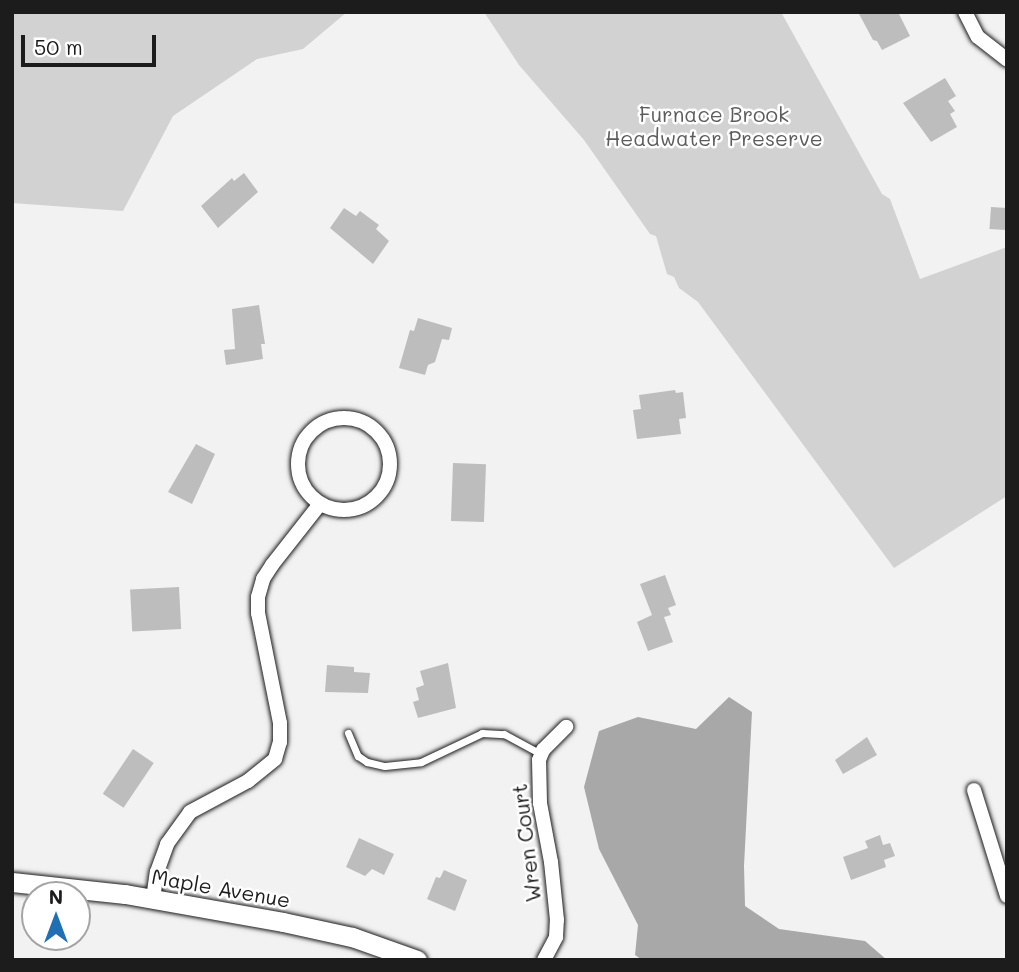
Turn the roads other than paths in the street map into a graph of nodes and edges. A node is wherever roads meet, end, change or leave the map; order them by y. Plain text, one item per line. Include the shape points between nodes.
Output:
1 (965, 12) edge
2 (1007, 60) edge
3 (320, 504) junction
4 (566, 727) dead end
5 (348, 733) dead end
6 (542, 754) junction
7 (974, 790) dead end
8 (12, 882) edge
9 (1007, 896) edge
10 (153, 899) junction
11 (417, 960) edge
12 (544, 960) edge

1 - 2 street via 978,37
3 - 3 street via 334,510 364,506 386,484 389,454 384,440 363,422 329,421 302,444 298,457 302,484
3 - 10 street via 272,565 258,597 280,723 275,759 248,781 190,812 167,844
4 - 6 street, Wren Court
5 - 6 lane via 358,756 385,766 421,762 482,733 504,734
6 - 12 street, Wren Court via 540,803 556,920 556,937
7 - 9 street
8 - 10 street, Maple Avenue
10 - 11 street, Maple Avenue via 352,937

